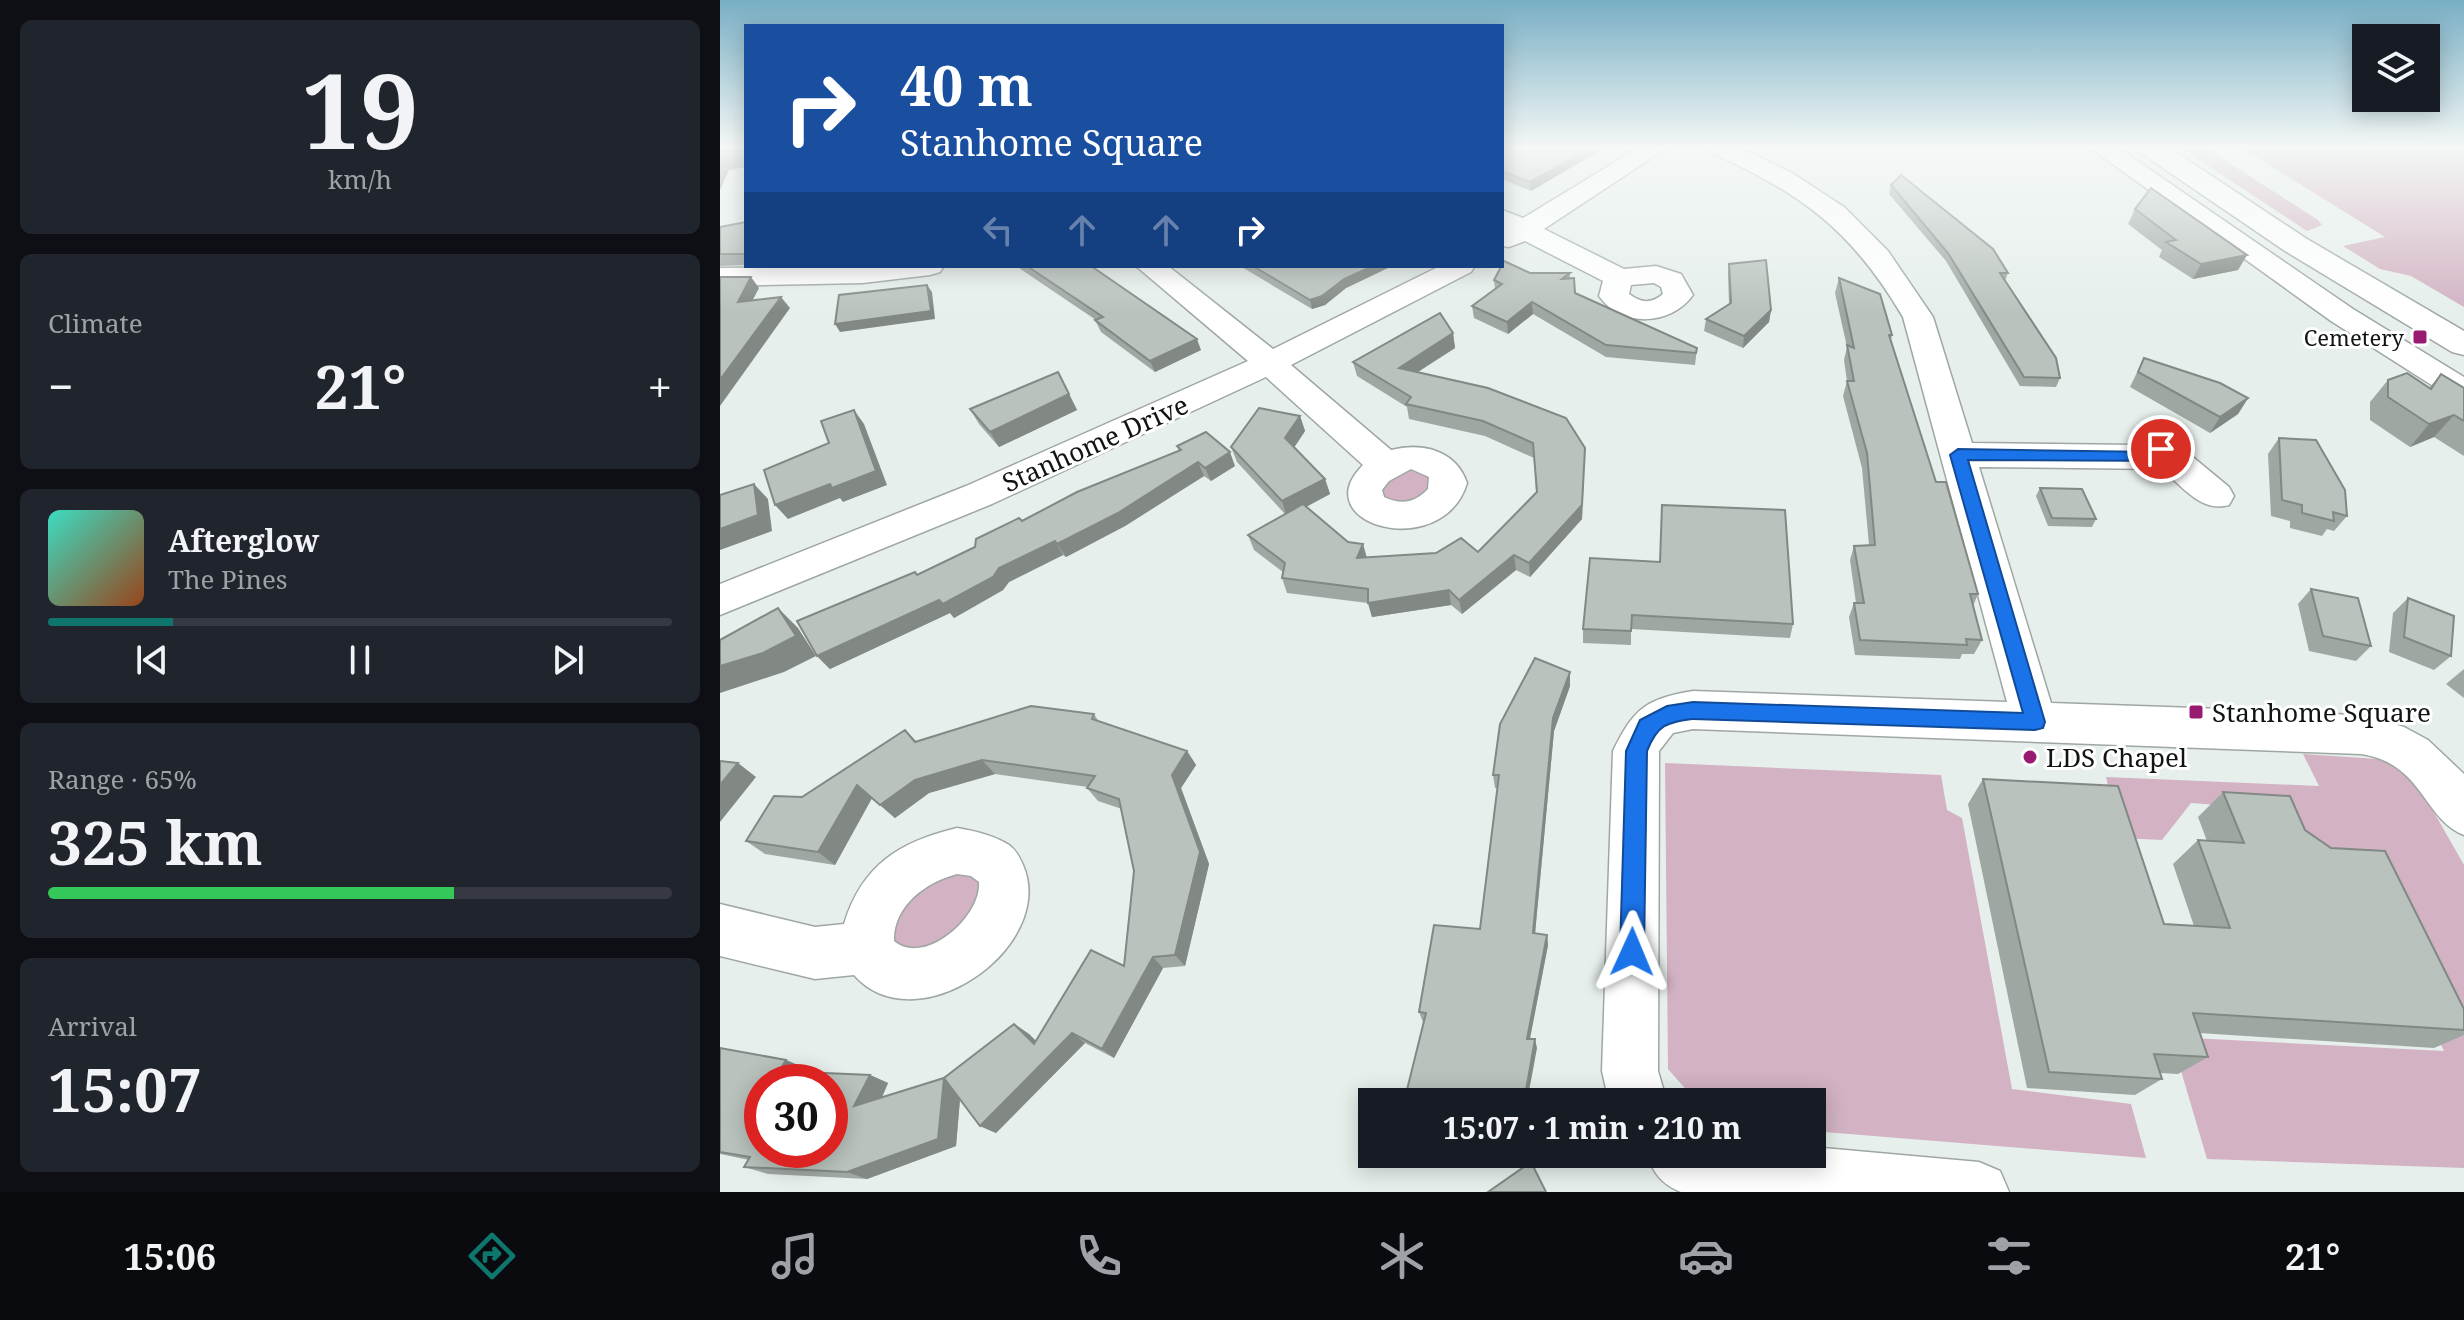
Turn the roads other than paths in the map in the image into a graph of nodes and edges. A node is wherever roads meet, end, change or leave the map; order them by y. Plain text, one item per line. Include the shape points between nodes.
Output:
1 (1558, 203) edge
2 (1824, 203) edge
3 (2181, 203) edge
4 (2233, 203) edge
5 (1510, 230) edge
6 (913, 268) edge
7 (1152, 268) edge
8 (1457, 268) edge
9 (720, 277) edge
10 (1621, 279) dead end
11 (2464, 345) edge
12 (1270, 363) junction
13 (2464, 391) edge
14 (1958, 455) junction
15 (1384, 464) dead end
16 (2216, 496) dead end
17 (720, 600) edge
18 (2035, 722) junction
19 (2464, 813) edge
20 (720, 930) edge
21 (868, 948) dead end
22 (1634, 1088) edge
23 (1712, 1168) edge
24 (1979, 1192) edge

1 - 5 street
2 - 14 street via 1864,237 1918,317
3 - 13 street via 2342,315
4 - 11 main road
5 - 10 street
6 - 9 street
7 - 12 street
8 - 12 street, Stanhome Drive
12 - 15 street
12 - 17 street, Stanhome Drive via 1001,486
14 - 16 street via 2161,449
14 - 18 street
18 - 19 street via 2313,731 2387,740 2423,760
18 - 22 street via 1693,710 1667,714 1647,726 1636,751 1630,1071
20 - 21 street via 815,953
23 - 24 street

